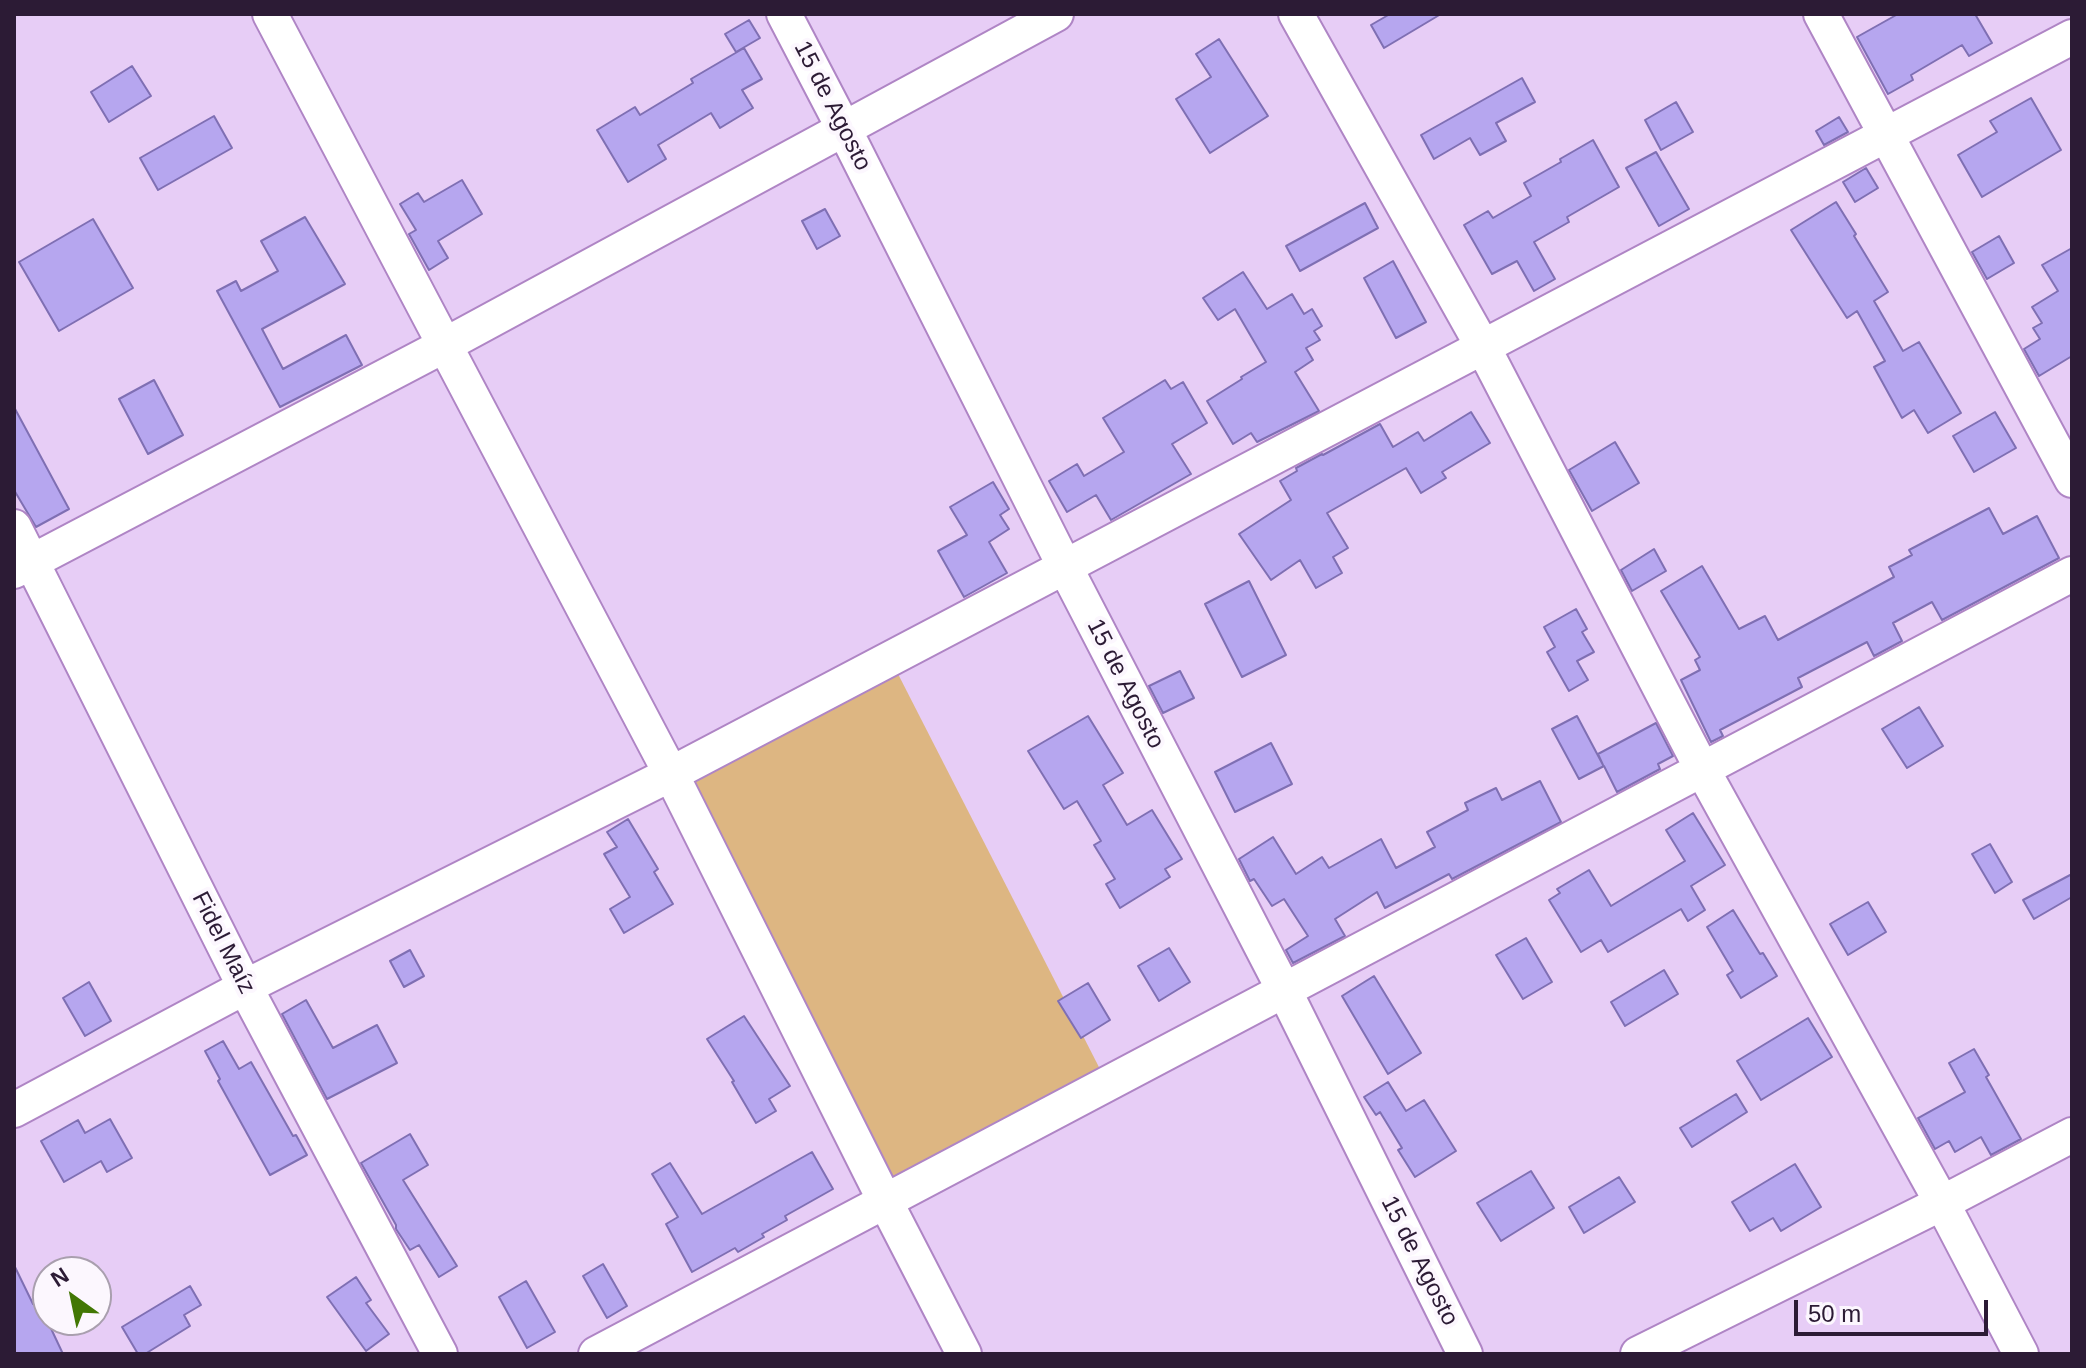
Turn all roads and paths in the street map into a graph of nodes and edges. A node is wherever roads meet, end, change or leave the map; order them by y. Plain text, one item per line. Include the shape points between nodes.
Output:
1 (270, 14) edge
2 (784, 14) edge
3 (1056, 14) edge
4 (1296, 14) edge
5 (1821, 14) edge
6 (2072, 37) edge
7 (844, 129) junction
8 (1886, 135) junction
9 (445, 345) junction
10 (1483, 347) junction
11 (2072, 480) edge
12 (14, 527) edge
13 (23, 566) edge
14 (1065, 567) junction
15 (2072, 574) edge
16 (1702, 769) junction
17 (671, 774) junction
18 (245, 987) junction
19 (1284, 990) junction
20 (14, 1110) edge
21 (2072, 1135) edge
22 (885, 1201) junction
23 (1942, 1203) junction
24 (440, 1354) edge
25 (596, 1354) edge
26 (964, 1354) edge
27 (1465, 1354) edge
28 (1638, 1354) edge
29 (2021, 1354) edge

1 - 9 street
2 - 7 street, 15 de Agosto
3 - 7 street
4 - 10 street
5 - 8 street
6 - 8 street
7 - 9 street
7 - 14 street, 15 de Agosto
8 - 10 street
8 - 11 street
9 - 13 street
9 - 17 street
10 - 14 street
10 - 16 street
12 - 13 street, Fidel Maíz
13 - 18 street, Fidel Maíz
14 - 17 street
14 - 19 street, 15 de Agosto
15 - 16 street
16 - 19 street
16 - 23 street
17 - 18 street
17 - 22 street
18 - 20 street
18 - 24 street, Fidel Maíz
19 - 22 street
19 - 27 street, 15 de Agosto
21 - 23 street
22 - 25 street
22 - 26 street
23 - 28 street
23 - 29 street

